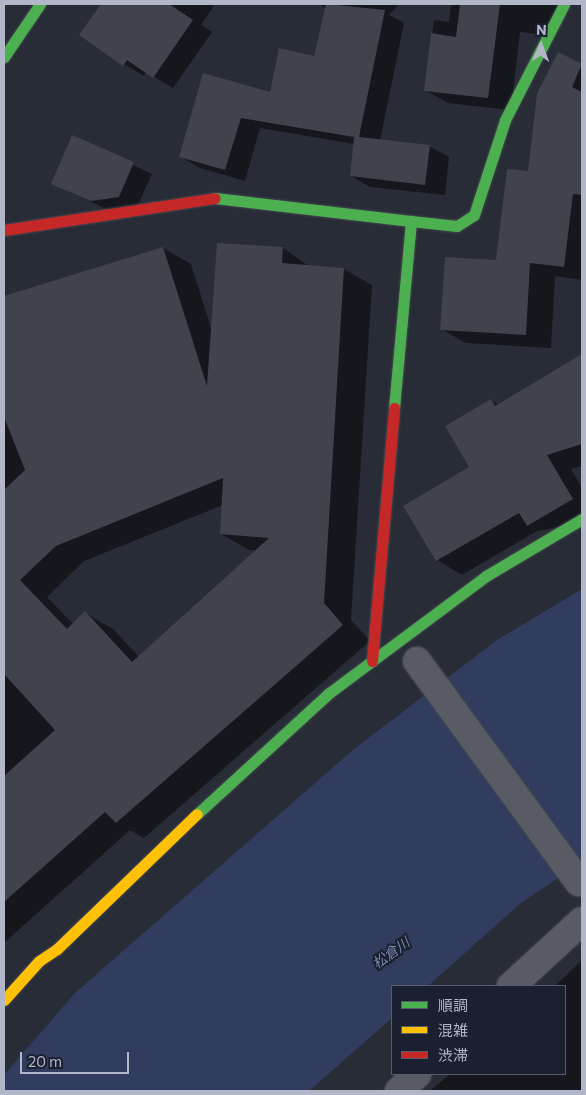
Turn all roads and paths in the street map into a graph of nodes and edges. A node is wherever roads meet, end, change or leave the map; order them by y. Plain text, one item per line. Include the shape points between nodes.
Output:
1 (40, 4) edge
2 (564, 4) edge
3 (4, 57) edge
4 (412, 221) junction
5 (4, 230) edge
6 (582, 519) edge
7 (372, 661) junction
8 (421, 666) dead end
9 (577, 880) dead end
10 (582, 921) edge
11 (512, 985) edge
12 (4, 1000) edge
13 (416, 1075) edge
14 (399, 1091) edge

1 - 3 street
2 - 4 street via 505,120 474,215 457,226
4 - 5 street via 220,197
4 - 7 street
6 - 7 street via 486,576
7 - 12 street via 329,693 217,794 57,949 39,961
8 - 9 street
10 - 11 street
13 - 14 street

